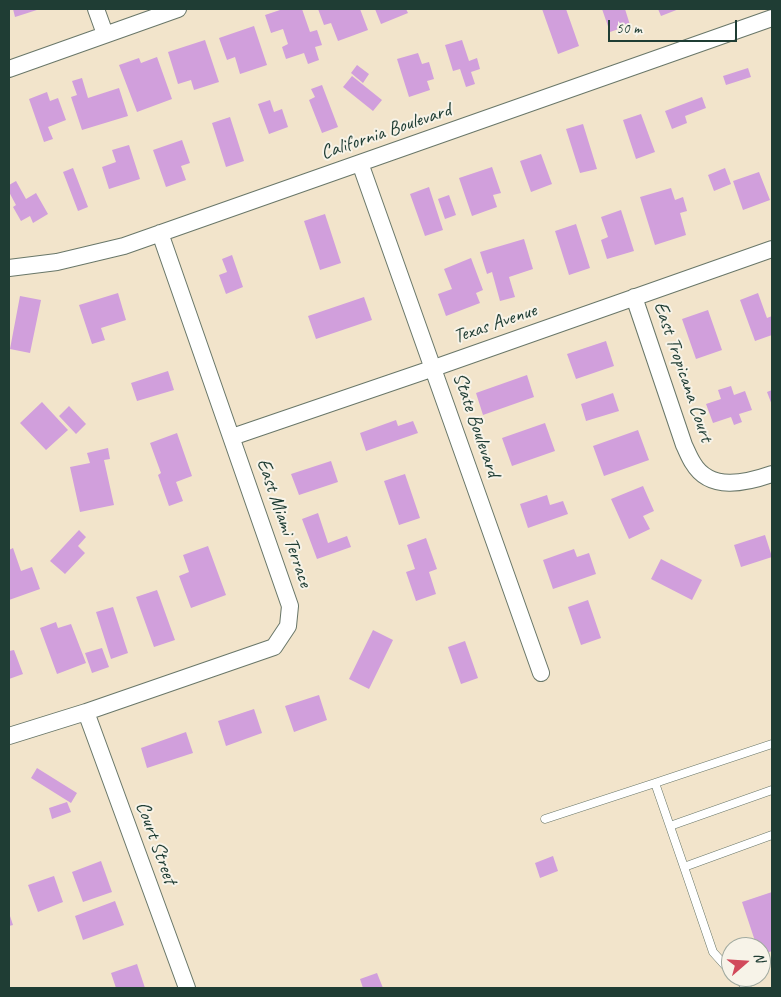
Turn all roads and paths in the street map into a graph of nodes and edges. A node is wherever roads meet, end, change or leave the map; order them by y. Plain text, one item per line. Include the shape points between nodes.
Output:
1 (96, 9) edge
2 (178, 9) edge
3 (771, 24) edge
4 (105, 34) junction
5 (9, 69) edge
6 (360, 163) junction
7 (160, 233) junction
8 (772, 249) edge
9 (9, 268) edge
10 (634, 297) junction
11 (434, 368) junction
12 (232, 437) junction
13 (772, 474) edge
14 (541, 673) dead end
15 (86, 712) junction
16 (9, 736) edge
17 (772, 744) edge
18 (655, 783) junction
19 (772, 790) edge
20 (545, 819) dead end
21 (670, 826) junction
22 (772, 835) edge
23 (684, 867) junction
24 (721, 961) edge
25 (187, 988) edge

1 - 4 street
2 - 4 street
3 - 6 street, California Boulevard
4 - 5 street
6 - 7 street, California Boulevard
6 - 11 street, State Boulevard
7 - 9 street, California Boulevard via 124,246 57,262
7 - 12 street, East Miami Terrace
8 - 10 street, Texas Avenue
10 - 11 street, Texas Avenue
10 - 13 street, East Tropicana Court via 693,464 715,481 732,484
11 - 12 street, Texas Avenue
11 - 14 street, State Boulevard
12 - 15 street, East Miami Terrace via 290,606 288,626 274,647
15 - 16 street, East Miami Terrace
15 - 25 street, Court Street
17 - 18 lane
18 - 20 lane
18 - 21 lane
19 - 21 lane
21 - 23 lane
22 - 23 lane
23 - 24 lane via 713,952

